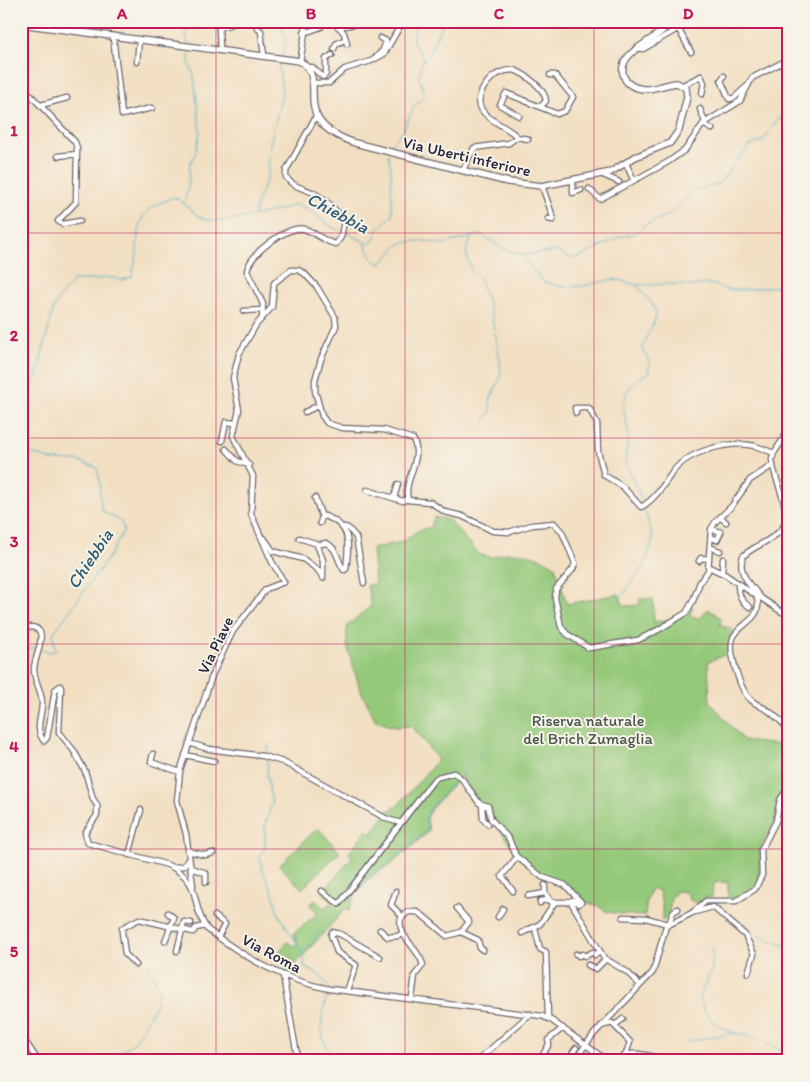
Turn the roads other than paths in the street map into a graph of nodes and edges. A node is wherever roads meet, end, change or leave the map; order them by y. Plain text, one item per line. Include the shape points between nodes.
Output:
1 (80, 21) edge
2 (307, 21) edge
3 (334, 21) edge
4 (403, 21) edge
5 (671, 21) edge
6 (677, 21) edge
7 (753, 21) edge
8 (769, 21) edge
9 (238, 22) edge
10 (689, 22) edge
11 (21, 24) edge
12 (355, 24) dead end
13 (338, 26) junction
14 (321, 27) dead end
15 (256, 28) dead end
16 (667, 28) junction
17 (67, 30) junction
18 (680, 30) junction
19 (304, 33) junction
20 (113, 36) junction
21 (380, 38) dead end
22 (139, 40) junction
23 (637, 48) junction
24 (334, 49) dead end
25 (220, 50) junction
26 (691, 52) dead end
27 (332, 55) dead end
28 (264, 56) junction
29 (789, 59) edge
30 (375, 60) junction
31 (137, 62) dead end
32 (300, 62) junction
33 (308, 68) junction
34 (550, 76) dead end
35 (724, 76) dead end
36 (312, 83) junction
37 (21, 85) edge
38 (683, 85) junction
39 (747, 87) junction
40 (702, 94) dead end
41 (68, 98) dead end
42 (41, 105) junction
43 (540, 107) junction
44 (152, 108) dead end
45 (700, 109) dead end
46 (316, 116) junction
47 (519, 116) dead end
48 (704, 123) junction
49 (322, 125) junction
50 (311, 126) junction
51 (712, 129) dead end
52 (517, 137) junction
53 (528, 139) dead end
54 (77, 154) junction
55 (58, 156) dead end
56 (626, 163) junction
57 (463, 170) junction
58 (600, 174) junction
59 (633, 179) junction
60 (573, 180) junction
61 (619, 182) dead end
62 (542, 186) junction
63 (589, 189) dead end
64 (581, 190) dead end
65 (548, 219) dead end
66 (80, 221) dead end
67 (263, 310) junction
68 (244, 311) dead end
69 (262, 318) junction
70 (319, 405) junction
71 (305, 412) dead end
72 (576, 413) dead end
73 (236, 423) junction
74 (789, 430) edge
75 (222, 441) dead end
76 (226, 449) dead end
77 (774, 453) junction
78 (249, 464) junction
79 (773, 465) junction
80 (398, 484) dead end
81 (367, 490) dead end
82 (315, 498) dead end
83 (394, 498) junction
84 (407, 499) junction
85 (322, 517) junction
86 (720, 517) junction
87 (726, 522) dead end
88 (320, 523) dead end
89 (344, 527) junction
90 (711, 529) junction
91 (260, 536) junction
92 (712, 537) junction
93 (299, 538) dead end
94 (318, 544) junction
95 (710, 547) junction
96 (720, 550) dead end
97 (709, 559) junction
98 (723, 559) dead end
99 (699, 561) dead end
100 (709, 567) junction
101 (722, 572) junction
102 (364, 582) dead end
103 (747, 582) junction
104 (738, 584) junction
105 (756, 584) dead end
106 (755, 596) junction
107 (761, 598) junction
108 (750, 608) dead end
109 (782, 612) dead end
110 (21, 628) edge
111 (789, 730) edge
112 (189, 743) junction
113 (153, 754) dead end
114 (185, 755) junction
115 (214, 761) dead end
116 (180, 772) junction
117 (789, 787) edge
118 (481, 804) junction
119 (141, 810) dead end
120 (401, 823) junction
121 (488, 824) dead end
122 (188, 851) junction
123 (213, 853) dead end
124 (129, 855) junction
125 (189, 857) junction
126 (517, 857) junction
127 (168, 865) junction
128 (184, 866) junction
129 (191, 868) junction
130 (182, 873) junction
131 (206, 882) dead end
132 (545, 885) dead end
133 (193, 886) junction
134 (322, 891) dead end
135 (396, 891) dead end
136 (513, 892) dead end
137 (544, 893) junction
138 (528, 896) dead end
139 (549, 900) junction
140 (566, 902) junction
141 (540, 903) dead end
142 (553, 904) junction
143 (457, 908) dead end
144 (503, 909) dead end
145 (678, 910) dead end
146 (692, 913) junction
147 (168, 914) dead end
148 (215, 916) dead end
149 (402, 917) junction
150 (498, 917) dead end
151 (623, 917) dead end
152 (203, 924) junction
153 (668, 924) junction
154 (172, 927) junction
155 (535, 928) junction
156 (184, 930) junction
157 (380, 930) dead end
158 (461, 932) junction
159 (403, 933) junction
160 (522, 933) dead end
161 (218, 937) junction
162 (165, 941) dead end
163 (483, 950) dead end
164 (177, 951) dead end
165 (600, 952) junction
166 (576, 954) dead end
167 (380, 957) dead end
168 (605, 960) junction
169 (136, 964) dead end
170 (588, 965) dead end
171 (748, 973) dead end
172 (283, 976) junction
173 (640, 985) junction
174 (347, 991) junction
175 (412, 998) junction
176 (530, 1014) junction
177 (548, 1018) junction
178 (623, 1019) dead end
179 (615, 1025) junction
180 (601, 1026) junction
181 (563, 1028) junction
182 (21, 1035) edge
183 (586, 1044) junction
184 (576, 1048) dead end
185 (544, 1053) dead end
186 (626, 1054) junction
187 (577, 1055) junction
188 (584, 1059) edge
189 (38, 1061) edge
190 (298, 1061) edge
191 (477, 1061) edge
192 (564, 1061) edge
193 (608, 1061) edge
194 (617, 1061) edge
195 (667, 1061) edge

1 - 17 street
2 - 19 street
3 - 13 street
4 - 30 street via 392,43
5 - 16 main road
6 - 16 street
7 - 8 street
9 - 25 street via 219,28
10 - 18 street
11 - 17 main road
12 - 13 street
13 - 24 street via 347,42 336,44
14 - 19 street
15 - 28 street via 263,38
16 - 23 main road
17 - 20 main road
18 - 23 street via 643,49
18 - 26 street
19 - 32 street
20 - 22 main road
20 - 44 street via 122,115
21 - 30 street via 386,41 385,47
22 - 25 main road
22 - 31 street
23 - 38 main road via 626,59 623,69 623,76 630,86 643,89 674,83
25 - 28 main road
27 - 33 street via 326,59 323,77 312,67
28 - 32 main road
29 - 39 street via 756,75
30 - 36 street via 344,69 329,83
32 - 33 main road
33 - 36 main road, Via Uberti inferiore
34 - 43 street via 555,75 574,97 561,114
35 - 39 street via 721,80 729,98 734,98
36 - 46 main road, Via Uberti inferiore
37 - 42 street
38 - 40 street via 701,76 704,83
38 - 56 main road, Via Uberti inferiore via 687,97 674,140
39 - 48 street via 736,105
41 - 42 street
42 - 54 street via 73,137
43 - 47 street via 506,93 500,104
43 - 52 street via 546,97 522,73 514,70 498,72 486,84 480,100 486,115
45 - 48 street
46 - 49 main road, Via Uberti inferiore
46 - 50 street
48 - 51 street
48 - 59 street via 685,150
49 - 50 street
49 - 57 main road, Via Uberti inferiore via 331,134 355,143
50 - 67 street via 286,171 286,177 292,184 331,205 344,221 342,236 334,244 304,229 293,229 255,255 247,271 261,297
52 - 53 street
52 - 57 street via 509,143 474,148
54 - 55 street
54 - 66 street via 76,202 58,222
56 - 58 main road, Via Uberti inferiore
56 - 59 street
57 - 62 main road, Via Uberti inferiore
58 - 60 main road, Via Uberti inferiore
58 - 61 street
59 - 63 street via 600,199
60 - 62 main road, Via Uberti inferiore
60 - 64 street via 573,193
62 - 65 street via 553,217 553,220
67 - 68 street
67 - 69 street
69 - 70 street, Via Piave via 272,307 274,283 291,270 304,273 332,309 336,326 315,380
69 - 73 street, Via Piave via 246,340 236,364 233,384 239,410
70 - 71 street
70 - 84 street via 327,423 334,427 384,430 413,439 416,455
72 - 77 street via 575,408 589,408 597,423 598,451 604,475 622,487 637,505 644,506 679,465 704,450 754,446
73 - 75 street via 226,422
73 - 78 street, Via Piave via 233,436
74 - 77 street
76 - 78 street via 237,461
77 - 79 street
78 - 91 street, Via Piave via 253,476 251,514
79 - 86 street via 750,480
79 - 103 street via 786,521 780,532 743,556 742,571
80 - 83 street
81 - 83 street
82 - 85 street
83 - 84 street
84 - 100 street via 430,502 445,512 462,516 493,531 509,532 554,523 562,532 575,563 556,589 561,627 589,648 638,640 684,615
85 - 88 street
85 - 89 street
86 - 87 street
86 - 90 street
89 - 94 street via 346,569 341,567 331,545
89 - 102 street via 356,537
90 - 92 street
90 - 92 street via 721,532 717,540
91 - 94 street via 273,551 304,559 323,578 323,560
91 - 112 street, Via Piave via 284,582 266,589 233,631 213,673
92 - 95 street
93 - 94 street
95 - 96 street
95 - 97 street
97 - 99 street via 700,558
97 - 100 street
98 - 101 street
100 - 101 street
101 - 104 street
103 - 106 street
103 - 107 street
104 - 106 street
104 - 108 street via 743,603
105 - 107 street
106 - 111 street via 758,603 754,617 733,638 733,659 748,697
107 - 109 street
110 - 124 street via 28,626 41,633 42,642 34,672 42,703 38,729 46,741 55,690 60,686 62,692 59,732 85,771 98,811 85,833 86,840 95,846
112 - 114 street, Via Piave
112 - 120 street via 283,762 387,819
113 - 116 street via 152,762
114 - 115 street
114 - 116 street, Via Piave
116 - 122 street, Via Piave via 177,801
117 - 146 street via 780,800 776,821 761,850 762,875 754,890 736,901 706,901
118 - 120 street via 457,774 445,774 435,779
118 - 121 street
118 - 126 street via 488,806 491,819 509,839
119 - 124 street
120 - 134 street via 339,904
122 - 123 street via 205,855
122 - 125 street, Via Piave
124 - 127 street
125 - 128 street
125 - 129 street, Via Piave
126 - 136 street via 502,876
126 - 140 street via 542,878 565,885 581,902
127 - 128 street
127 - 130 street
128 - 130 street
129 - 130 street
129 - 131 street via 206,873
129 - 133 street, Via Piave
130 - 133 street
132 - 137 street
133 - 152 street
135 - 149 street via 391,905
137 - 138 street
137 - 139 street
139 - 141 street
139 - 142 street
140 - 142 street
140 - 165 street via 574,905
142 - 155 street
143 - 158 street via 469,922
144 - 150 street
145 - 153 street
146 - 153 street
146 - 171 street via 713,907 745,935 754,954
147 - 154 street via 174,918
148 - 161 street via 225,924
149 - 158 street via 408,912 417,912 447,936
149 - 159 street
151 - 153 street via 646,918
152 - 156 street via 193,932
152 - 156 street via 184,922
152 - 161 street, Via Roma
153 - 173 street via 653,972
154 - 156 street
154 - 162 street
154 - 169 street via 139,919 122,928 125,954
155 - 160 street
155 - 177 street via 540,949 546,952
156 - 164 street
157 - 159 street via 388,937
158 - 163 street via 478,940
159 - 175 street via 423,965 415,976
161 - 172 street, Via Roma
165 - 166 street via 584,956
165 - 168 street
167 - 174 street via 332,932 337,952 356,965
168 - 170 street via 596,969
168 - 173 street via 627,972
172 - 174 street, Via Roma via 303,984
172 - 190 street
173 - 180 street
174 - 175 street, Via Roma
175 - 176 street, Via Roma
176 - 177 street, Via Roma
176 - 191 street
177 - 181 street, Via Roma
178 - 179 street
179 - 180 street
179 - 186 street via 630,1042
180 - 183 street
181 - 183 street, Via Roma
181 - 185 street via 548,1040
182 - 189 street
183 - 187 street
183 - 193 street, Via Roma
184 - 187 street via 573,1052
186 - 194 street
186 - 195 street via 635,1053
187 - 188 street
187 - 192 street

